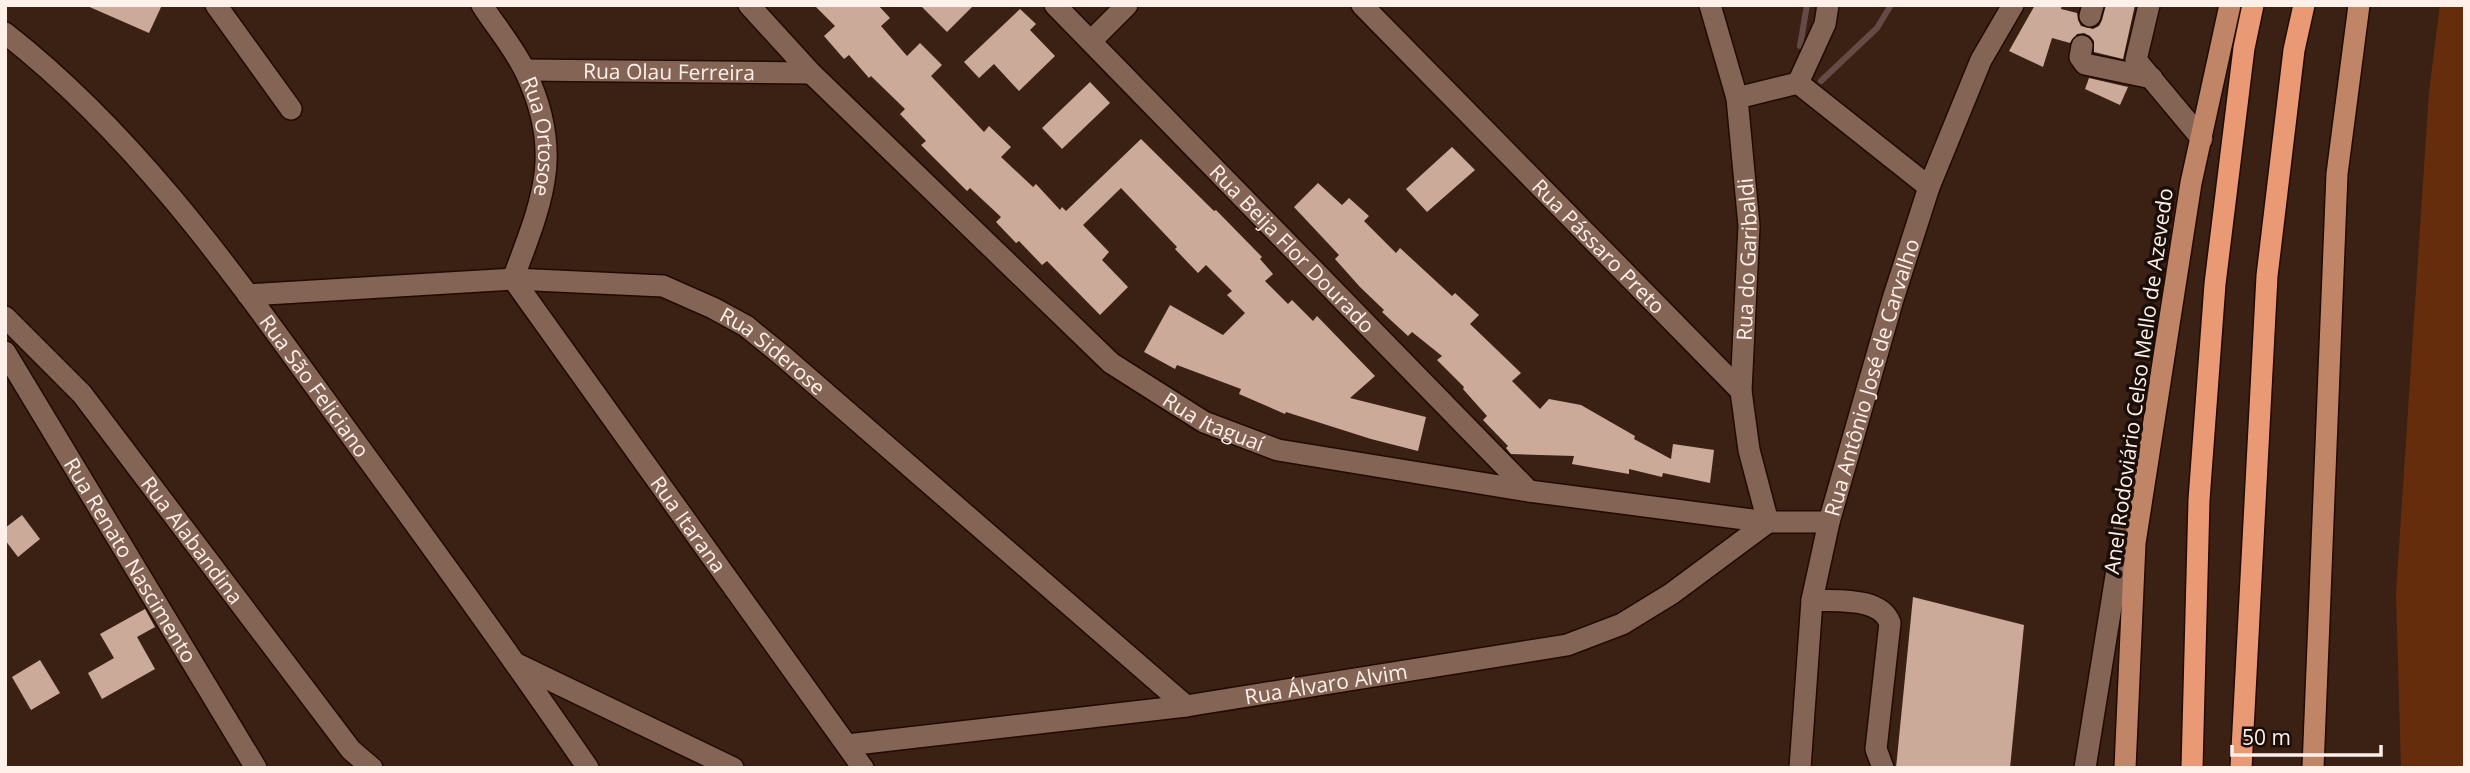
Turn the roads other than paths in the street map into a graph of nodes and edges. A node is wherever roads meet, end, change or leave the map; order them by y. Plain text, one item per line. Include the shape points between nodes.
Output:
1 (216, 5) edge
2 (482, 5) edge
3 (749, 5) edge
4 (1055, 5) edge
5 (1127, 5) edge
6 (1362, 5) edge
7 (1710, 5) edge
8 (1828, 5) edge
9 (2013, 5) edge
10 (2149, 5) edge
11 (2230, 5) edge
12 (2253, 5) edge
13 (2304, 5) edge
14 (2359, 5) edge
15 (5, 33) edge
16 (1091, 41) junction
17 (2082, 46) dead end
18 (525, 70) junction
19 (811, 73) junction
20 (2152, 78) junction
21 (1798, 83) junction
22 (1737, 97) junction
23 (291, 109) dead end
24 (2202, 139) junction
25 (1929, 187) junction
26 (513, 279) junction
27 (248, 295) junction
28 (5, 317) edge
29 (5, 352) edge
30 (1741, 391) junction
31 (2145, 479) junction
32 (1529, 491) junction
33 (1769, 522) junction
34 (1829, 522) junction
35 (1812, 600) junction
36 (517, 664) junction
37 (1186, 706) junction
38 (847, 745) junction
39 (256, 768) edge
40 (372, 768) edge
41 (588, 768) edge
42 (733, 768) edge
43 (863, 768) edge
44 (1800, 768) edge
45 (1883, 768) edge
46 (2085, 768) edge
47 (2125, 768) edge
48 (2192, 768) edge
49 (2241, 768) edge
50 (2313, 768) edge

1 - 23 street
2 - 18 street, Rua Ortosoe
3 - 19 street, Rua Itaguaí
4 - 16 street, Rua Beija Flor Dourado
5 - 16 street
6 - 30 street, Rua Pássaro Preto
7 - 22 street, Rua do Garibaldi
8 - 21 street via 1825,24
9 - 25 street, Rua Antônio José de Carvalho via 1981,60
10 - 20 street via 2136,60
11 - 24 main road, Anel Rodoviário Celso Mello de Azevedo
12 - 48 highway via 2215,284 2199,500
13 - 49 highway via 2294,50 2267,276
14 - 50 main road via 2337,174
15 - 27 street, Rua São Feliciano via 44,64 149,169
16 - 32 street, Rua Beija Flor Dourado
17 - 20 street via 2080,57 2085,64
18 - 19 street, Rua Olau Ferreira
18 - 26 street, Rua Ortosoe via 542,111 548,151 533,226
19 - 32 street, Rua Itaguaí via 1111,363 1204,422 1278,450
20 - 24 street
21 - 22 street
21 - 25 street
22 - 30 street, Rua do Garibaldi via 1749,226
24 - 31 main road, Anel Rodoviário Celso Mello de Azevedo via 2191,183
25 - 34 street, Rua Antônio José de Carvalho
26 - 27 street, Rua Siderose
26 - 37 street, Rua Siderose via 663,286 746,326
26 - 38 street, Rua Itarana
27 - 36 street, Rua São Feliciano
28 - 40 street, Rua Alabandina via 82,394 351,751
29 - 39 street, Rua Renato Nascimento
30 - 33 street via 1749,450
31 - 46 street via 2125,520
31 - 47 main road, Anel Rodoviário Celso Mello de Azevedo via 2136,543
32 - 33 street, Rua Itaguaí
33 - 34 street, Rua Itaguaí
33 - 37 street, Rua Álvaro Alvim via 1671,594 1631,618 1567,645
34 - 35 street, Rua Antônio José de Carvalho
35 - 44 street, Rua Antônio José de Carvalho
35 - 45 street via 1877,607 1888,617 1876,749
36 - 41 street, Rua São Feliciano
36 - 42 street
37 - 38 street, Rua Álvaro Alvim
38 - 43 street, Rua Itarana

